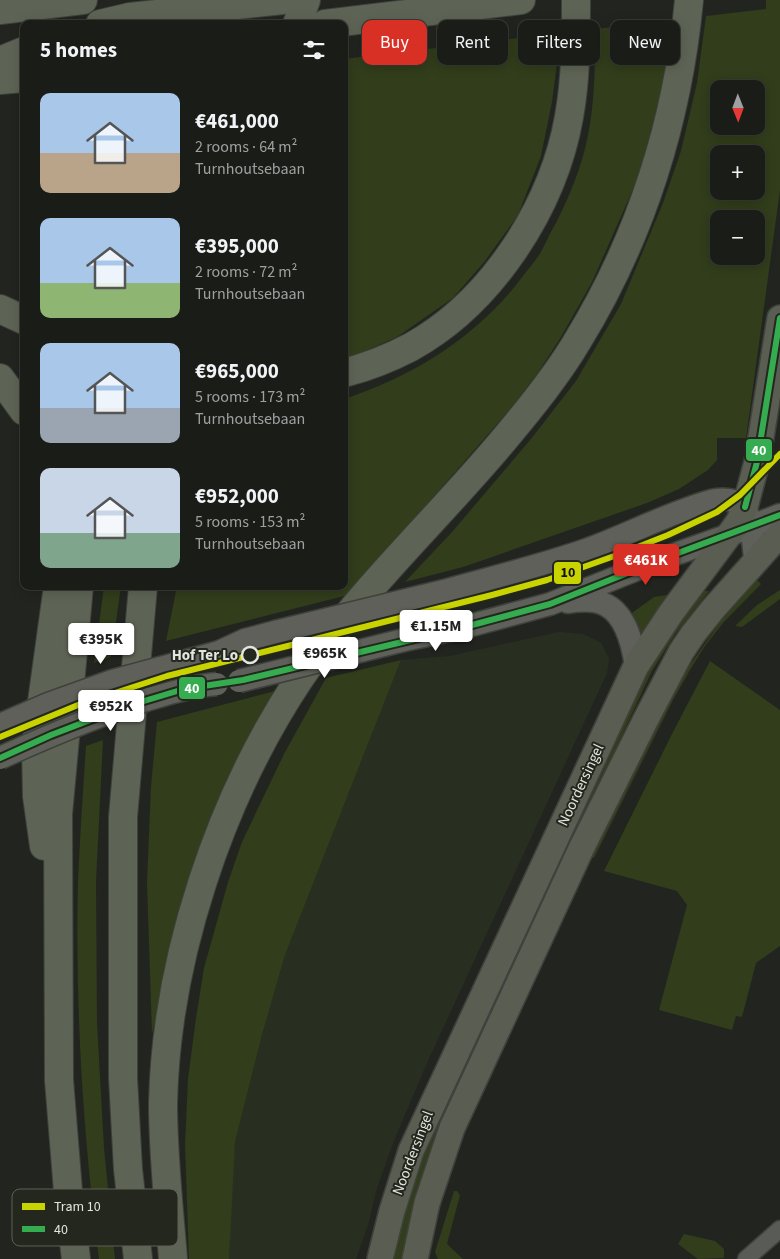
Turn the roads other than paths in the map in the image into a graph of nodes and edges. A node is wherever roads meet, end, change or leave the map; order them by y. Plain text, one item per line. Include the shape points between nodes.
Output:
1 (83, 0) edge
2 (237, 0) edge
3 (283, 0) edge
4 (306, 0) edge
5 (576, 0) edge
6 (689, 0) edge
7 (512, 1) edge
8 (0, 10) edge
9 (117, 20) edge
10 (229, 20) edge
11 (298, 20) edge
12 (348, 21) edge
13 (20, 52) edge
14 (0, 60) edge
15 (20, 78) edge
16 (0, 80) edge
17 (0, 309) edge
18 (20, 318) edge
19 (780, 318) edge
20 (348, 372) edge
21 (0, 378) edge
22 (20, 406) edge
23 (780, 515) edge
24 (742, 523) junction
25 (780, 534) edge
26 (756, 562) junction
27 (57, 590) edge
28 (79, 590) edge
29 (142, 590) edge
30 (550, 604) junction
31 (636, 666) junction
32 (0, 726) edge
33 (0, 758) edge
34 (58, 954) junction
35 (68, 1189) edge
36 (130, 1189) edge
37 (167, 1189) edge
38 (780, 1229) edge
39 (74, 1246) edge
40 (137, 1246) edge
41 (172, 1246) edge
42 (76, 1259) edge
43 (138, 1259) edge
44 (173, 1259) edge
45 (380, 1259) edge
46 (415, 1259) edge
47 (746, 1259) edge

1 - 8 highway
2 - 10 highway
3 - 9 highway, bridge
4 - 11 highway
5 - 20 highway via 569,117 564,142 539,210 514,250 485,285 450,319 411,347
6 - 37 highway via 678,81 657,164 642,212 591,318 506,438 388,567 319,652 277,717 232,805 188,930 170,1021 163,1101
7 - 12 highway
13 - 14 highway
15 - 16 highway
17 - 18 highway
19 - 24 main road, Noordersingel via 757,462
21 - 22 highway
23 - 24 main road
24 - 26 main road
24 - 30 main road
24 - 31 main road, Noordersingel via 670,613
24 - 32 main road, bridge via 738,502 714,500 540,565 245,640 219,652 112,681 48,704
25 - 26 main road, Noordersingel
26 - 46 main road, Noordersingel via 713,608 681,652 581,849 452,1128 427,1204
27 - 34 highway via 36,745 37,796
28 - 34 highway via 58,814
29 - 36 highway via 122,817 123,1078
30 - 31 main road via 583,600 606,605 620,617 627,630
30 - 33 main road, bridge via 239,681 184,688 124,707
31 - 45 main road, Noordersingel via 410,1151
34 - 35 highway via 58,1080
38 - 47 street
39 - 42 highway
40 - 43 highway
41 - 44 highway

